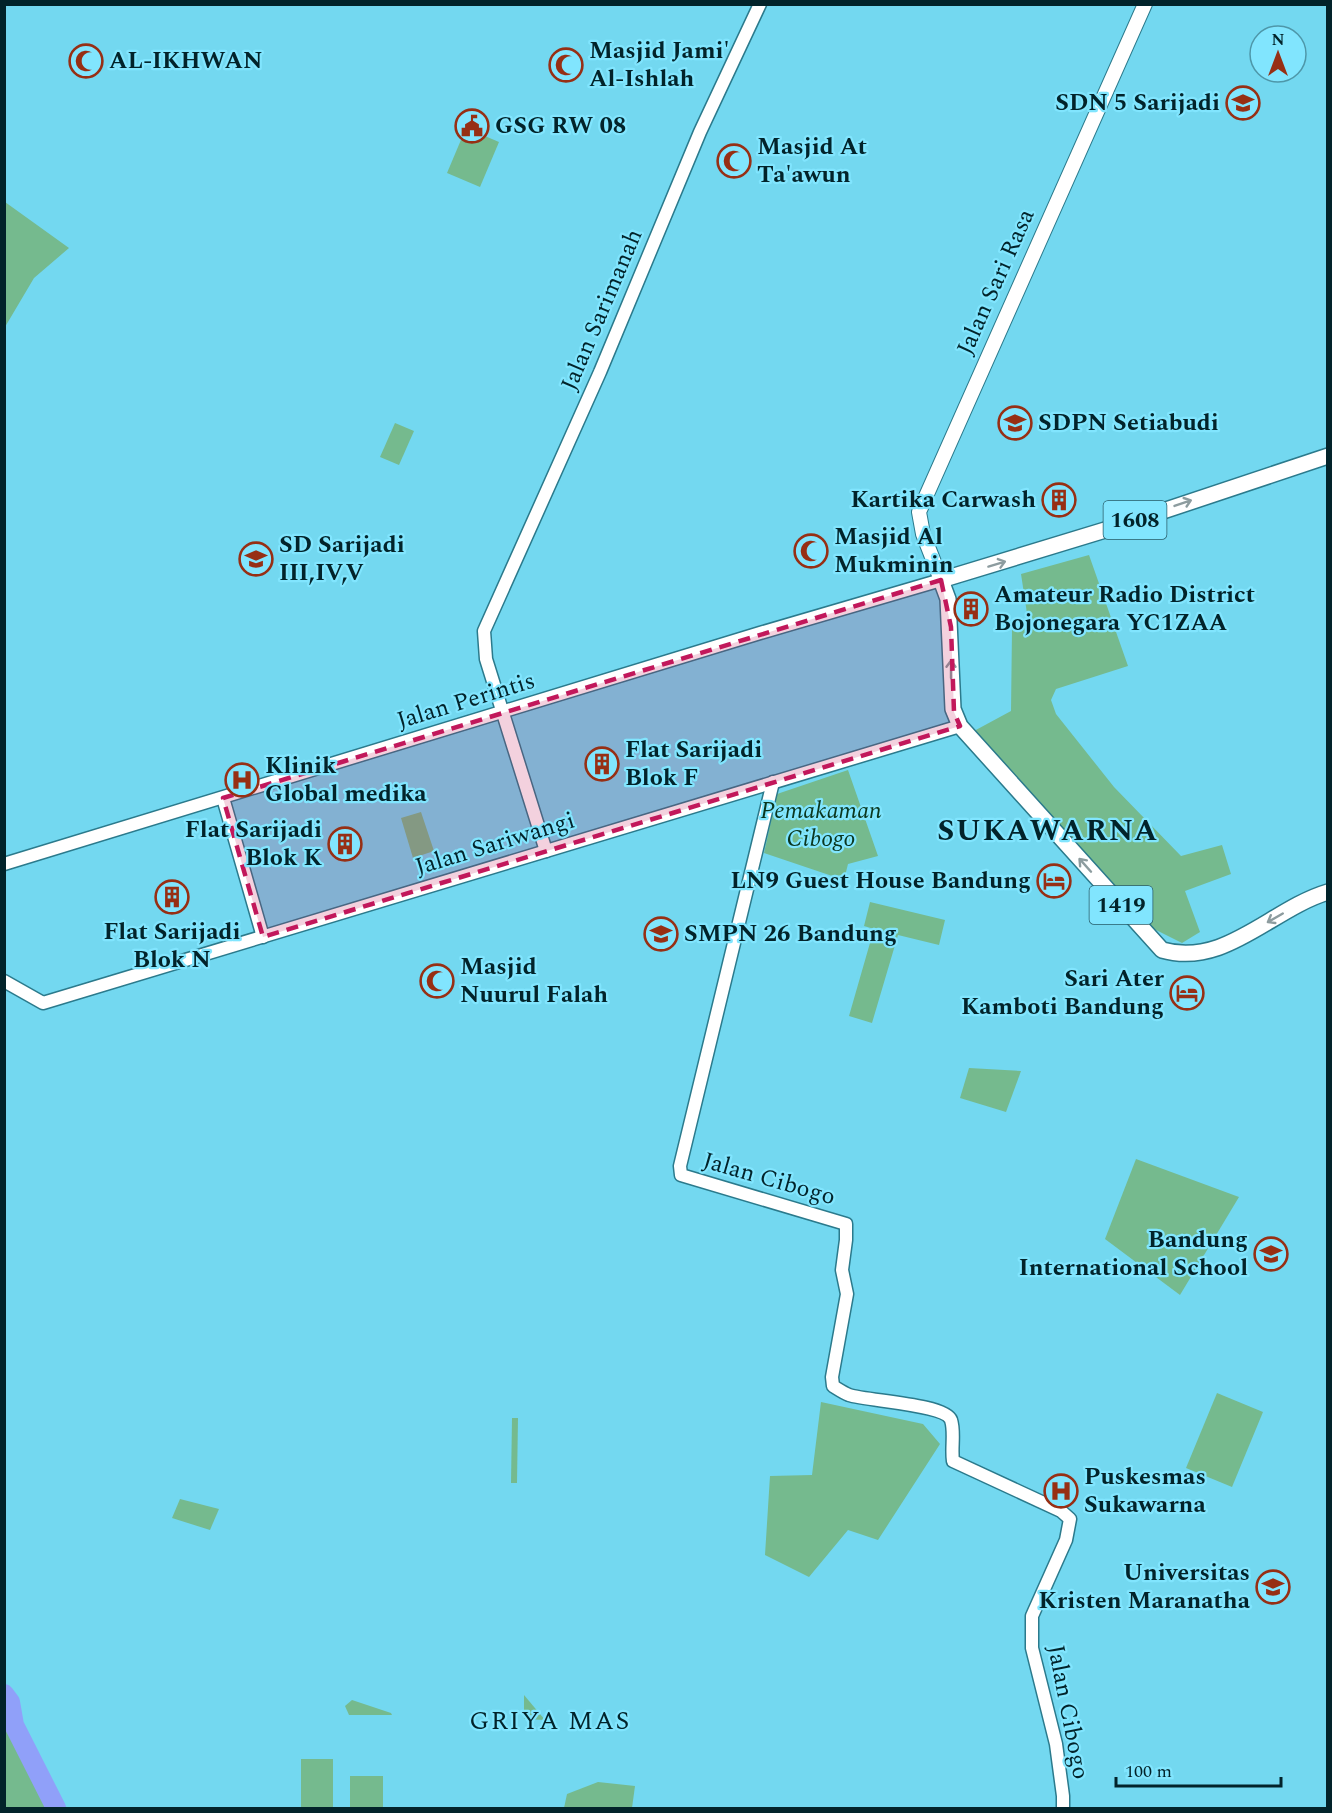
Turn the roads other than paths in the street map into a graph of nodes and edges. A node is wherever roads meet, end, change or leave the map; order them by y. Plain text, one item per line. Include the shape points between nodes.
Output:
1 (759, 4) edge
2 (1145, 4) edge
3 (1328, 456) edge
4 (941, 580) junction
5 (504, 711) junction
6 (960, 726) junction
7 (773, 782) junction
8 (223, 798) junction
9 (546, 851) junction
10 (4, 864) edge
11 (1328, 892) edge
12 (263, 937) junction
13 (4, 981) edge
14 (1063, 1809) edge

1 - 5 street, Jalan Sarimanah via 483,632 486,659
2 - 4 main road, Jalan Sari Rasa via 919,512 922,534
4 -> 3 main road, 1608
4 - 5 street, Jalan Perintis
6 -> 4 main road, 1419 via 953,709 948,600
5 - 8 street, Jalan Perintis
5 - 9 street
6 - 7 street, Jalan Sariwangi
11 -> 6 main road, 1419 via 1218,949 1175,954 1162,950
7 - 9 street, Jalan Sariwangi
7 - 14 street, Jalan Cibogo via 680,1166 681,1175 846,1224 842,1270 847,1294 831,1377 833,1386 850,1395 946,1414 952,1424 951,1447 957,1465 1052,1507 1070,1519 1066,1540 1032,1616 1032,1648 1056,1744
8 - 10 street, Jalan Perintis
8 - 12 street
9 - 12 street, Jalan Sariwangi
12 - 13 street, Jalan Sariwangi via 43,1003

